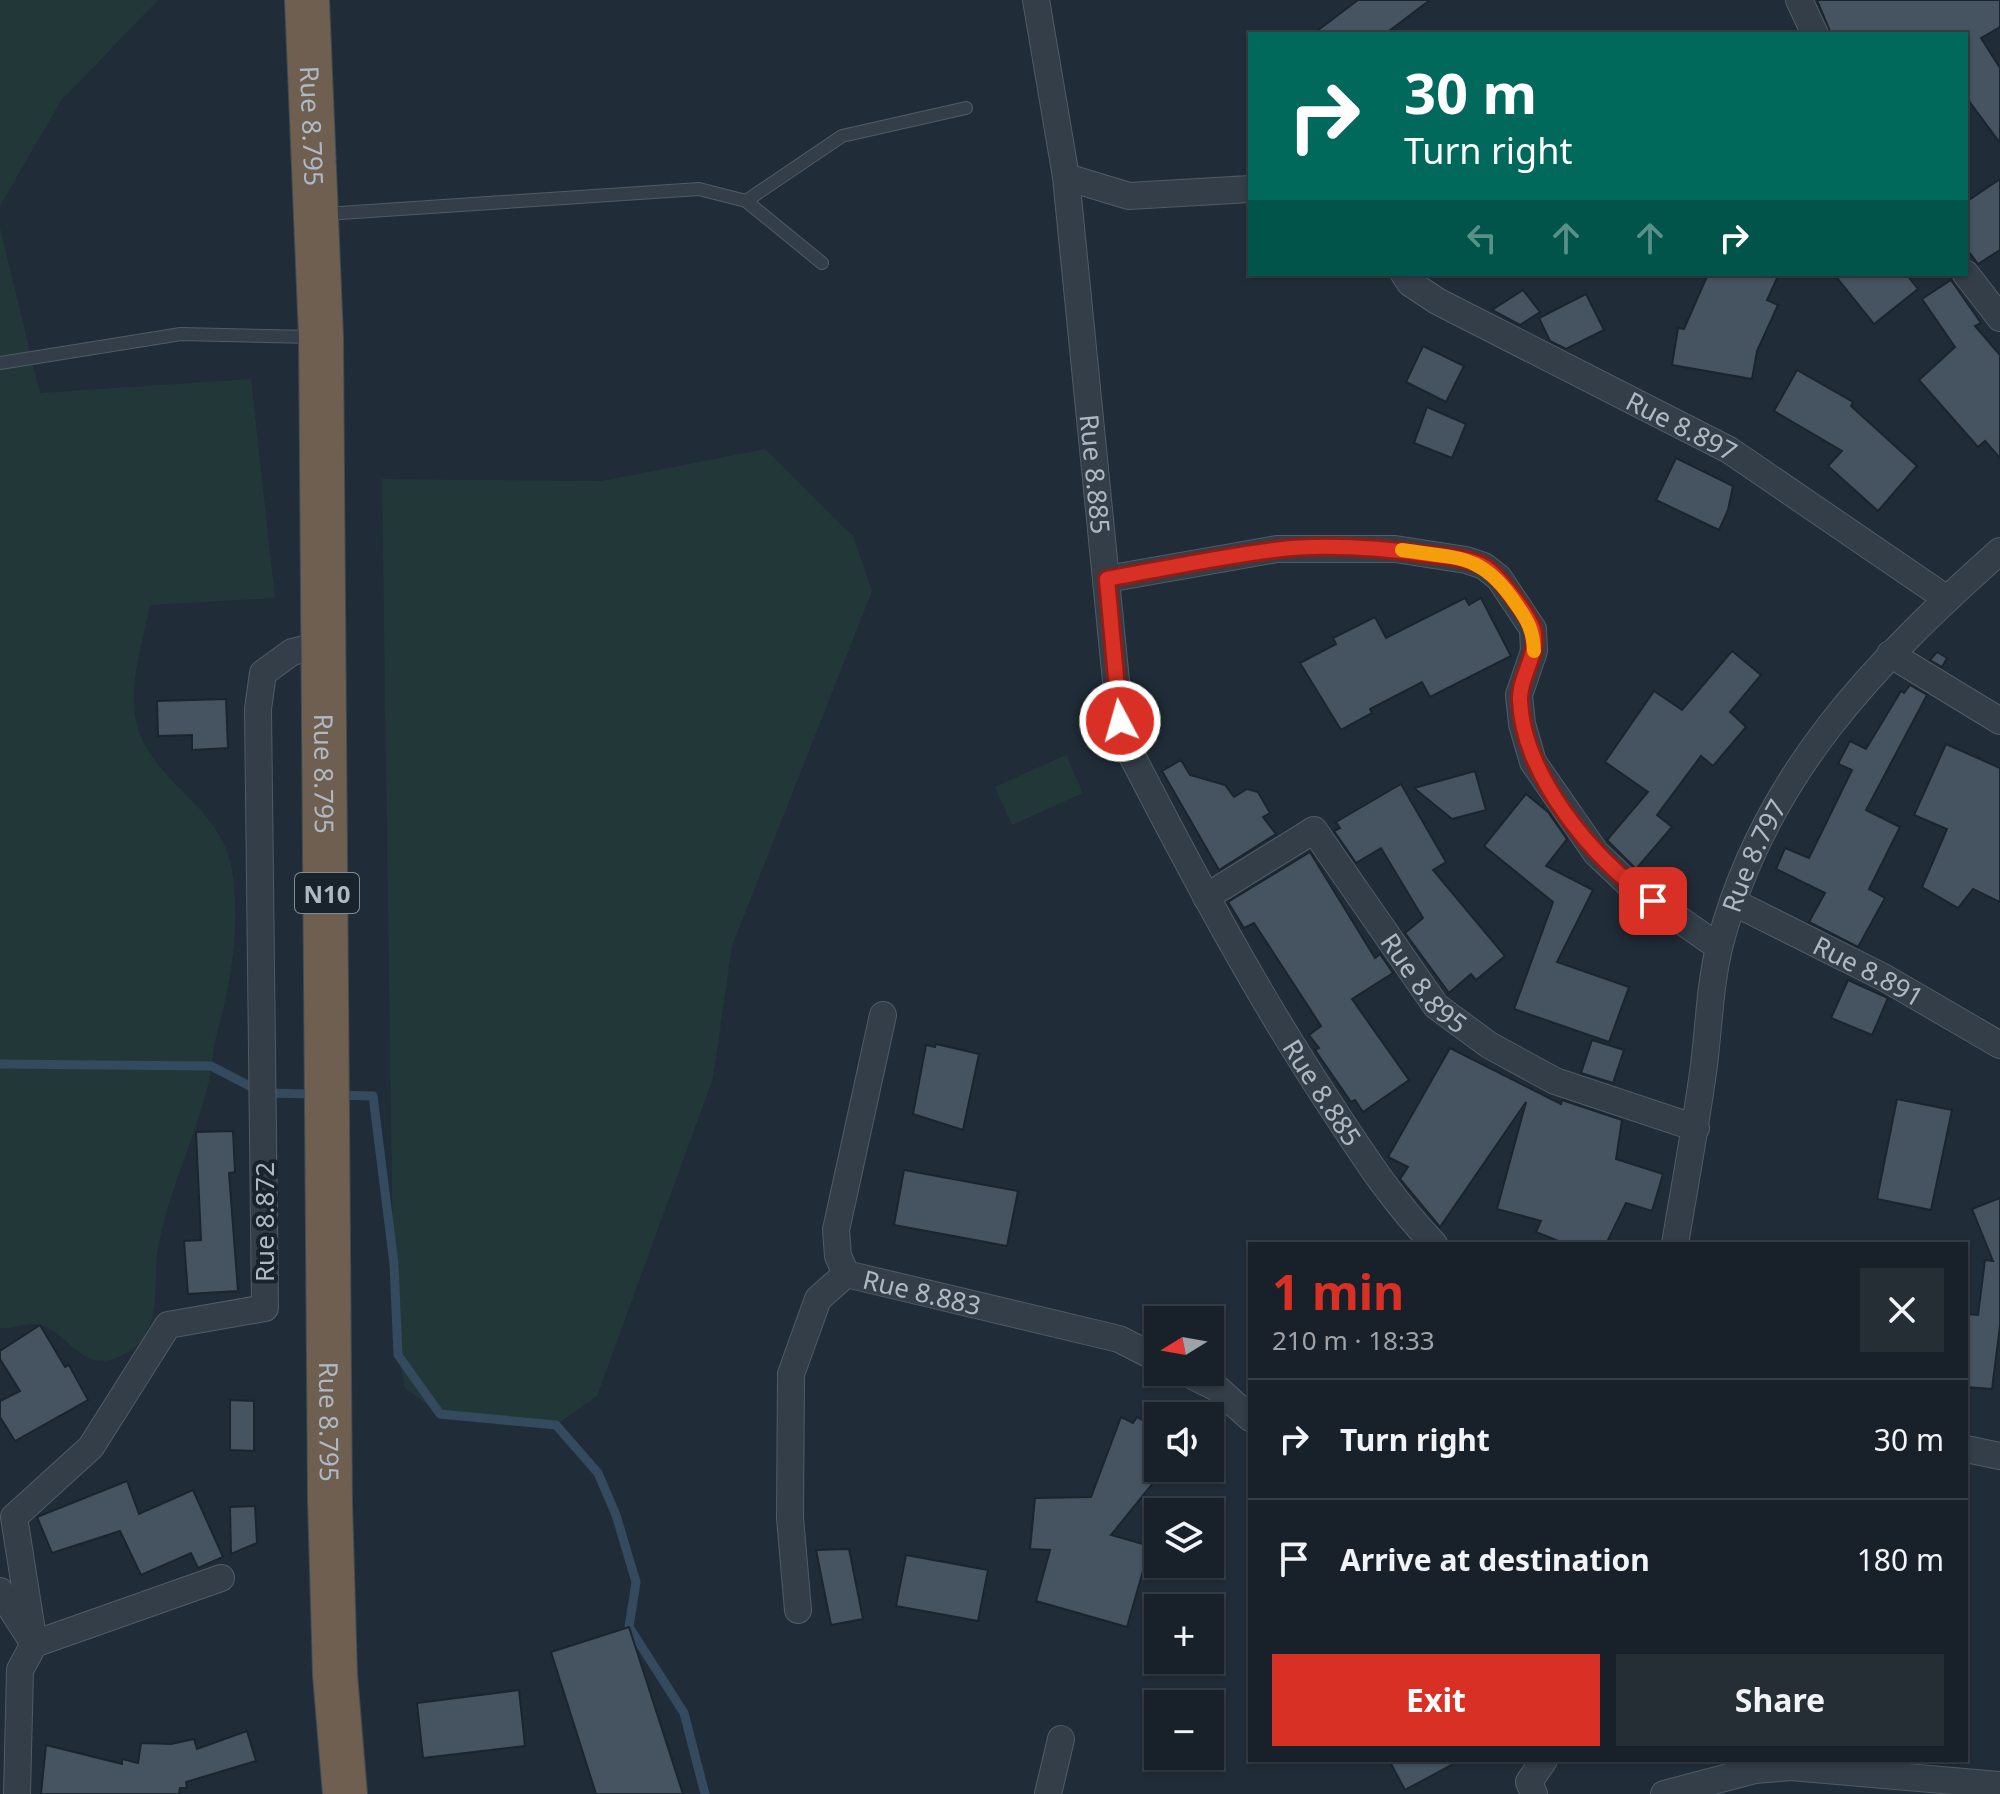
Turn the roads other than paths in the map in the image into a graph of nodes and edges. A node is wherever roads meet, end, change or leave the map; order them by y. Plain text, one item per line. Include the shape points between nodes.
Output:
1 (1036, 0) edge
2 (1799, 0) edge
3 (300, 1) edge
4 (1814, 32) edge
5 (966, 108) dead end
6 (1066, 177) junction
7 (1248, 189) edge
8 (746, 201) junction
9 (318, 214) junction
10 (822, 263) dead end
11 (1405, 276) edge
12 (1968, 276) edge
13 (2000, 318) edge
14 (321, 337) junction
15 (0, 363) edge
16 (2000, 551) edge
17 (1107, 579) junction
18 (1947, 599) junction
19 (324, 644) junction
20 (1890, 654) junction
21 (2000, 721) edge
22 (1206, 897) junction
23 (1733, 902) junction
24 (1719, 947) junction
25 (883, 1015) dead end
26 (2000, 1045) edge
27 (1696, 1128) junction
28 (1432, 1242) edge
29 (1675, 1242) edge
30 (846, 1274) junction
31 (1144, 1352) edge
32 (1213, 1386) edge
33 (1248, 1416) edge
34 (1968, 1449) edge
35 (2000, 1456) edge
36 (221, 1578) dead end
37 (0, 1591) edge
38 (798, 1610) dead end
39 (34, 1644) junction
40 (1061, 1739) dead end
41 (2000, 1785) edge
42 (343, 1792) edge
43 (17, 1794) edge
44 (1048, 1794) edge
45 (1664, 1794) edge

1 - 6 street, Rue 8.885
2 - 4 street
3 - 9 highway, Rue 8.795 / N10
5 - 8 lane via 842,136
6 - 7 street via 1129,196
6 - 17 street, Rue 8.885
8 - 9 lane via 699,189
8 - 10 lane
9 - 14 highway, Rue 8.795 / N10
11 - 18 street, Rue 8.897 via 1437,301 1729,450
12 - 13 street
14 - 15 lane via 181,334
14 - 19 highway, Rue 8.795 / N10
16 - 18 street, Rue 8.797
17 - 22 street, Rue 8.885 via 1130,752
17 - 24 street via 1277,549 1395,549 1484,566 1499,578 1533,629 1534,651 1519,695 1533,762 1596,853 1631,886
18 - 20 street, Rue 8.797
19 - 39 street, Rue 8.872 via 292,652 263,673 258,709 265,1308 168,1325 91,1447 14,1517
19 - 42 highway, Rue 8.795 / N10 via 330,1501
20 - 21 street
20 - 23 street, Rue 8.797 via 1794,772 1760,831
22 - 27 street, Rue 8.895 via 1314,830 1436,1006 1489,1045 1555,1081
22 - 28 street, Rue 8.885 via 1307,1070 1394,1202
23 - 24 street, Rue 8.797
23 - 26 street, Rue 8.891 via 1885,978
24 - 27 street, Rue 8.797
25 - 30 street, Rue 8.883 via 836,1230
27 - 29 street, Rue 8.797
30 - 31 street, Rue 8.883 via 1119,1339
30 - 38 street via 818,1299 791,1374 790,1518
32 - 33 street
34 - 35 street
36 - 39 street
37 - 39 street
39 - 43 street via 20,1670
40 - 44 street
41 - 45 street via 1791,1767 1755,1770

